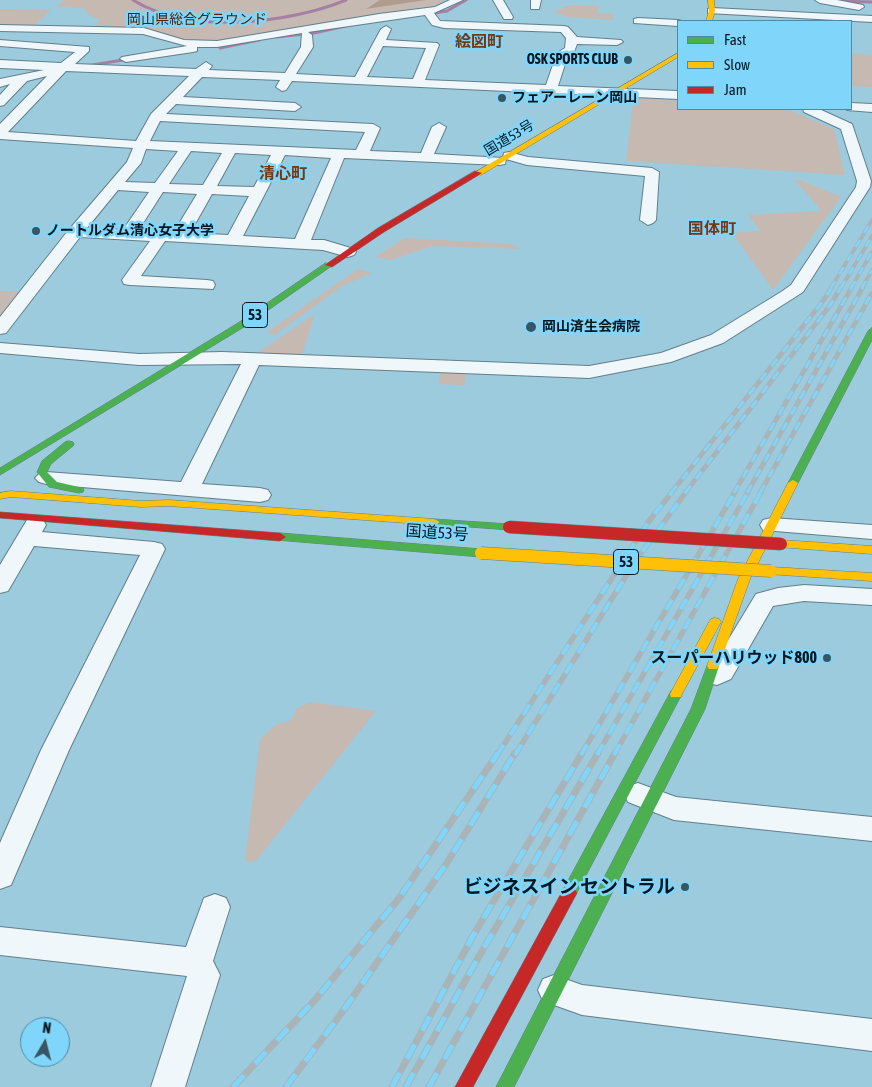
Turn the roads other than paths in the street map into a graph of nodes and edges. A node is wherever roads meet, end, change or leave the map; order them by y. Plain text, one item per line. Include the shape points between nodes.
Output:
1 (458, 0) edge
2 (498, 0) edge
3 (820, 0) edge
4 (835, 1) edge
5 (872, 9) edge
6 (710, 11) edge
7 (429, 13) junction
8 (508, 17) dead end
9 (872, 19) edge
10 (383, 21) dead end
11 (638, 21) dead end
12 (677, 23) edge
13 (0, 28) edge
14 (81, 28) junction
15 (306, 35) dead end
16 (572, 40) junction
17 (617, 42) dead end
18 (0, 43) edge
19 (380, 43) junction
20 (61, 46) junction
21 (203, 46) junction
22 (677, 56) edge
23 (0, 64) edge
24 (63, 70) junction
25 (198, 72) junction
26 (289, 76) junction
27 (360, 79) junction
28 (12, 81) edge
29 (418, 82) junction
30 (551, 89) junction
31 (616, 92) junction
32 (276, 96) dead end
33 (677, 96) edge
34 (172, 100) junction
35 (0, 102) edge
36 (295, 107) dead end
37 (852, 107) edge
38 (872, 108) edge
39 (811, 110) edge
40 (156, 117) junction
41 (268, 122) junction
42 (340, 126) junction
43 (439, 128) dead end
44 (0, 133) edge
45 (142, 145) junction
46 (187, 147) junction
47 (230, 149) junction
48 (251, 150) junction
49 (280, 151) junction
50 (334, 154) junction
51 (361, 155) junction
52 (426, 157) junction
53 (504, 158) junction
54 (115, 186) junction
55 (159, 188) junction
56 (207, 190) junction
57 (259, 192) junction
58 (648, 220) dead end
59 (76, 232) junction
60 (126, 235) junction
61 (160, 237) junction
62 (179, 238) junction
63 (233, 240) junction
64 (301, 244) junction
65 (348, 252) junction
66 (207, 285) dead end
67 (0, 330) edge
68 (872, 331) edge
69 (0, 348) edge
70 (866, 355) edge
71 (252, 360) junction
72 (183, 361) junction
73 (96, 413) junction
74 (0, 472) edge
75 (46, 478) junction
76 (188, 490) junction
77 (0, 496) edge
78 (260, 496) dead end
79 (169, 503) junction
80 (0, 515) edge
81 (33, 528) junction
82 (872, 532) edge
83 (776, 535) junction
84 (872, 550) edge
85 (872, 577) edge
86 (744, 579) junction
87 (0, 585) edge
88 (872, 597) edge
89 (708, 684) junction
90 (623, 788) junction
91 (650, 799) junction
92 (872, 829) edge
93 (0, 876) edge
94 (215, 907) dead end
95 (0, 941) edge
96 (197, 963) junction
97 (554, 990) junction
98 (872, 1035) edge
99 (168, 1087) edge
100 (464, 1087) edge
101 (505, 1087) edge

1 - 7 street
2 - 8 street
3 - 4 street
4 - 5 street
6 - 9 street
7 - 16 street via 436,23 444,25 564,29
7 - 21 street
10 - 19 street via 387,27
11 - 12 street
13 - 14 street
14 - 20 street
14 - 21 street via 144,31
15 - 26 street via 307,47
16 - 17 street
16 - 30 street via 570,50 563,53
18 - 20 street
19 - 27 street
19 - 29 street via 433,45
20 - 24 street via 85,49
21 - 24 street
21 - 25 street via 215,57
22 - 31 main road, 国道53号 / 53
23 - 24 street
24 - 25 street
24 - 28 street
24 - 44 street
25 - 26 street
25 - 34 street
26 - 27 street
26 - 32 street
27 - 29 street
28 - 35 street
29 - 30 street
30 - 31 street
31 - 33 street
31 - 53 main road, 国道53号 / 53
34 - 36 street
34 - 40 street
37 - 38 street
39 - 71 street via 847,127 864,181 863,188 797,288 717,339 665,358 589,372
40 - 41 street
40 - 45 street
41 - 42 street
41 - 48 street
42 - 50 street
42 - 51 street via 373,128
43 - 52 street
44 - 45 street
45 - 46 street
45 - 54 street via 134,163
46 - 47 street
46 - 55 street
47 - 48 street
47 - 56 street
48 - 49 street
49 - 50 street
49 - 57 street
50 - 51 street
50 - 64 street
51 - 52 street
52 - 53 street
53 - 58 street via 652,172
53 - 65 main road, 国道53号 / 53
54 - 55 street
54 - 59 street
55 - 56 street
55 - 60 street
56 - 57 street
56 - 62 street
57 - 63 street
59 - 60 street
59 - 67 street
60 - 61 street
61 - 62 street
61 - 66 street via 130,280
62 - 63 street
63 - 64 street
64 - 65 street via 324,245
65 - 72 main road, 国道53号 / 53
68 - 70 main road
69 - 72 street
70 - 83 main road
71 - 72 street
71 - 76 street
72 - 73 main road, 国道53号 / 53
73 - 74 main road, 国道53号 / 53
73 - 75 main road via 78,437 46,462 42,472
75 - 76 street
75 - 79 main road via 66,488 146,495
76 - 78 street
77 - 79 main road, 国道53号 / 53
79 - 83 main road, 国道53号 / 53, bridge via 509,527
80 - 81 main road, 国道53号 / 53
81 - 85 main road, 国道53号 / 53, bridge
81 - 87 street
81 - 93 street via 154,549 55,750
82 - 83 street
83 - 84 main road, 国道53号 / 53
83 - 86 main road
86 - 89 main road
86 - 90 main road via 714,623
88 - 89 street via 805,592 785,593 764,600 722,672
89 - 91 main road
90 - 91 street
90 - 100 main road
91 - 92 street via 674,808
91 - 97 main road
94 - 96 street
95 - 96 street
96 - 99 street via 204,975
97 - 98 street via 582,1000
97 - 101 main road

